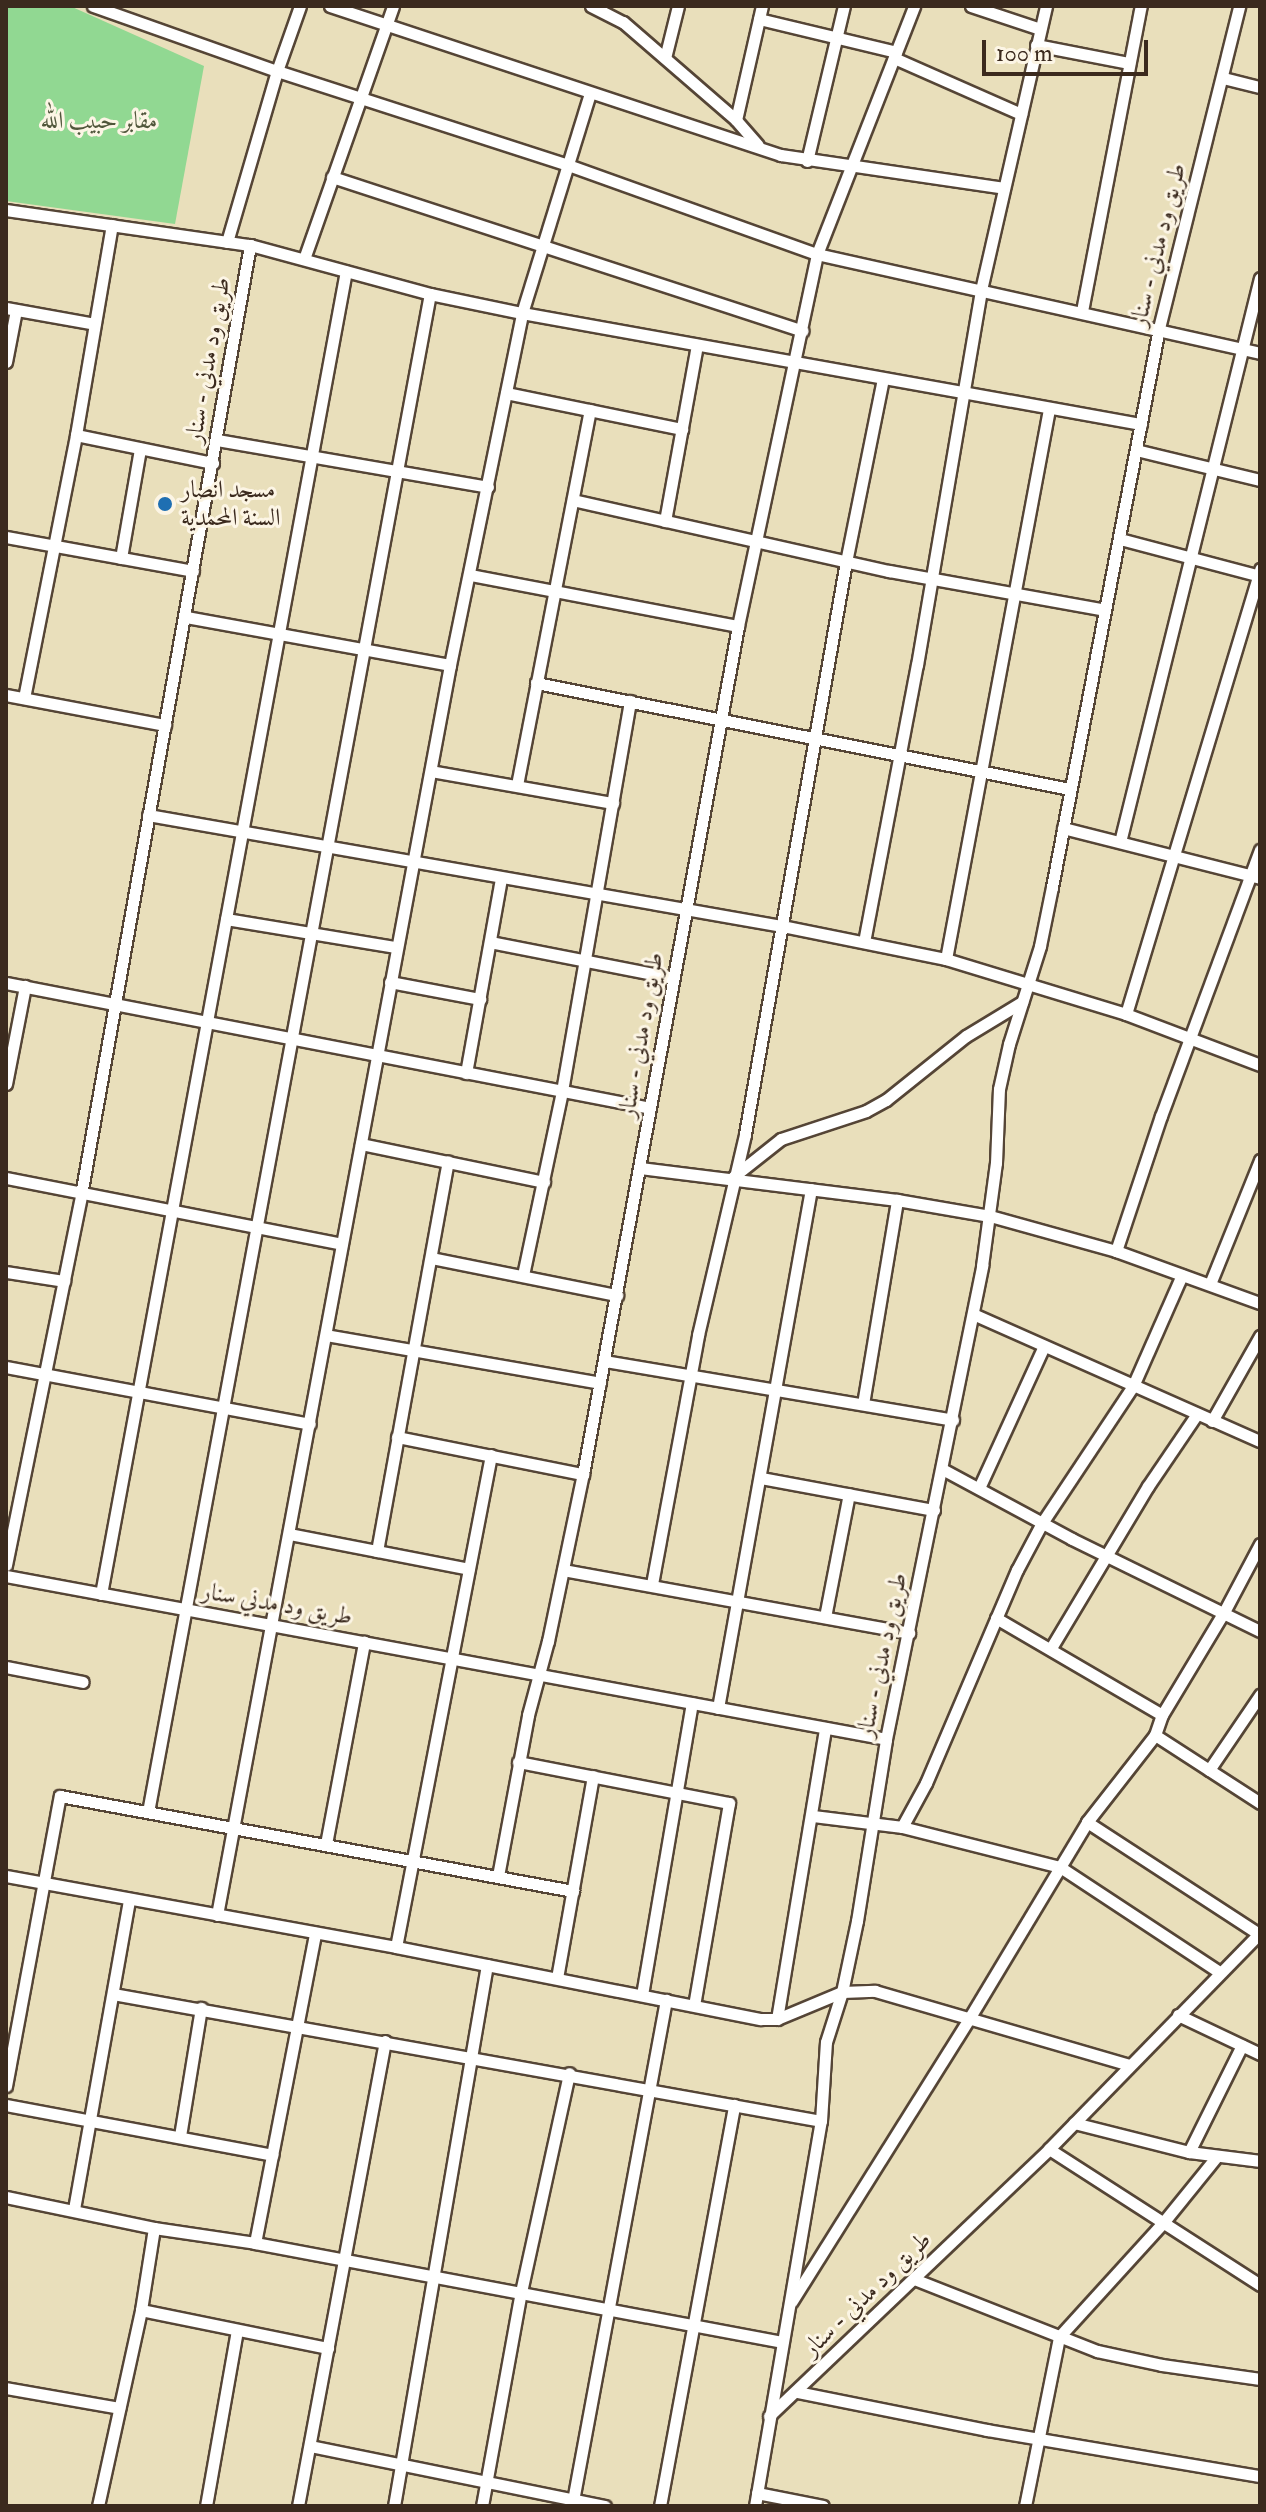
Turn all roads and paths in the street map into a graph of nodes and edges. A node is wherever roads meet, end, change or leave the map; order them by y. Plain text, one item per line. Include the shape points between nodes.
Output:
1 (300, 6) edge
2 (330, 6) edge
3 (393, 6) edge
4 (591, 6) edge
5 (678, 6) edge
6 (762, 6) edge
7 (844, 6) edge
8 (914, 6) edge
9 (971, 6) edge
10 (1046, 6) edge
11 (1141, 6) edge
12 (1239, 6) edge
13 (99, 7) edge
14 (759, 19) junction
15 (386, 23) junction
16 (1040, 29) junction
17 (837, 37) junction
18 (1036, 45) junction
19 (895, 55) junction
20 (665, 58) junction
21 (1129, 63) junction
22 (277, 71) junction
23 (1223, 78) junction
24 (1260, 87) edge
25 (590, 94) junction
26 (359, 97) junction
27 (1021, 114) junction
28 (736, 120) junction
29 (758, 146) junction
30 (807, 161) junction
31 (568, 165) junction
32 (852, 165) junction
33 (332, 177) junction
34 (1004, 188) junction
35 (6, 210) edge
36 (112, 225) junction
37 (227, 242) junction
38 (250, 245) junction
39 (543, 245) junction
40 (817, 254) junction
41 (304, 259) junction
42 (346, 271) junction
43 (1260, 278) edge
44 (981, 290) junction
45 (430, 294) junction
46 (11, 309) edge
47 (1082, 311) junction
48 (522, 313) junction
49 (95, 324) junction
50 (1159, 328) junction
51 (802, 331) junction
52 (697, 345) junction
53 (1243, 349) junction
54 (1260, 353) edge
55 (6, 362) edge
56 (796, 363) junction
57 (883, 379) junction
58 (506, 393) junction
59 (963, 395) junction
60 (1049, 409) junction
61 (590, 410) junction
62 (1141, 424) junction
63 (682, 429) junction
64 (76, 435) junction
65 (217, 440) junction
66 (140, 449) junction
67 (1136, 450) junction
68 (313, 455) junction
69 (213, 463) junction
70 (1213, 469) junction
71 (398, 471) junction
72 (1260, 480) edge
73 (488, 487) junction
74 (573, 500) junction
75 (665, 521) junction
76 (6, 537) edge
77 (1120, 539) junction
78 (757, 540) junction
79 (55, 546) junction
80 (121, 558) junction
81 (1191, 558) junction
82 (846, 562) junction
83 (193, 571) junction
84 (1259, 573) edge
85 (470, 575) junction
86 (933, 579) junction
87 (555, 591) junction
88 (1013, 594) junction
89 (1105, 610) junction
90 (186, 617) junction
91 (738, 626) junction
92 (279, 633) junction
93 (365, 649) junction
94 (450, 665) junction
95 (536, 683) junction
96 (6, 695) edge
97 (24, 698) junction
98 (630, 701) junction
99 (722, 720) junction
100 (165, 725) junction
101 (815, 741) junction
102 (900, 757) junction
103 (431, 771) junction
104 (980, 773) junction
105 (517, 785) junction
106 (1070, 789) junction
107 (613, 803) junction
108 (148, 815) junction
109 (1063, 828) junction
110 (243, 833) junction
111 (1120, 842) junction
112 (330, 846) junction
113 (1260, 850) edge
114 (1176, 857) junction
115 (413, 860) junction
116 (1255, 877) edge
117 (501, 878) junction
118 (597, 895) junction
119 (684, 910) junction
120 (226, 919) junction
121 (782, 926) junction
122 (313, 934) junction
123 (490, 942) junction
124 (864, 942) junction
125 (396, 947) junction
126 (946, 959) junction
127 (583, 960) junction
128 (673, 978) junction
129 (390, 982) junction
130 (1031, 982) junction
131 (6, 983) edge
132 (25, 986) junction
133 (480, 999) junction
134 (1022, 1002) junction
135 (116, 1003) junction
136 (1126, 1014) junction
137 (207, 1019) junction
138 (1190, 1037) junction
139 (294, 1040) junction
140 (377, 1056) junction
141 (1260, 1065) edge
142 (466, 1073) junction
143 (6, 1082) edge
144 (562, 1091) junction
145 (650, 1108) junction
146 (361, 1144) junction
147 (448, 1161) junction
148 (1259, 1164) edge
149 (640, 1168) junction
150 (6, 1178) edge
151 (732, 1180) junction
152 (544, 1182) junction
153 (811, 1189) junction
154 (81, 1195) junction
155 (897, 1200) junction
156 (172, 1211) junction
157 (990, 1216) junction
158 (258, 1227) junction
159 (342, 1244) junction
160 (1116, 1251) junction
161 (431, 1258) junction
162 (6, 1272) edge
163 (523, 1275) junction
164 (1182, 1275) junction
165 (64, 1281) junction
166 (1210, 1284) junction
167 (617, 1295) junction
168 (1260, 1303) edge
169 (973, 1314) junction
170 (326, 1335) junction
171 (1260, 1336) edge
172 (1044, 1346) junction
173 (413, 1351) junction
174 (605, 1361) junction
175 (6, 1367) edge
176 (46, 1374) junction
177 (690, 1374) junction
178 (600, 1383) junction
179 (1133, 1386) junction
180 (776, 1388) junction
181 (138, 1392) junction
182 (863, 1404) junction
183 (224, 1407) junction
184 (1197, 1414) junction
185 (953, 1420) junction
186 (1212, 1421) junction
187 (310, 1424) junction
188 (397, 1437) junction
189 (1260, 1441) edge
190 (491, 1455) junction
191 (944, 1470) junction
192 (583, 1474) junction
193 (761, 1478) junction
194 (979, 1488) junction
195 (849, 1494) junction
196 (934, 1510) junction
197 (1042, 1523) junction
198 (289, 1534) junction
199 (1260, 1544) edge
200 (377, 1551) junction
201 (1106, 1555) junction
202 (6, 1565) edge
203 (469, 1569) junction
204 (563, 1570) junction
205 (6, 1576) edge
206 (652, 1584) junction
207 (101, 1594) junction
208 (738, 1601) junction
209 (187, 1610) junction
210 (1224, 1612) junction
211 (825, 1617) junction
212 (996, 1618) junction
213 (272, 1626) junction
214 (1260, 1631) edge
215 (909, 1633) junction
216 (364, 1642) junction
217 (1051, 1648) junction
218 (453, 1657) junction
219 (6, 1667) edge
220 (540, 1674) junction
221 (83, 1682) dead end
222 (1260, 1695) edge
223 (692, 1703) junction
224 (718, 1708) junction
225 (1162, 1715) junction
226 (825, 1728) junction
227 (1155, 1735) junction
228 (886, 1739) junction
229 (518, 1762) junction
230 (1209, 1770) junction
231 (593, 1776) junction
232 (677, 1792) junction
233 (1260, 1803) edge
234 (148, 1812) junction
235 (813, 1816) junction
236 (1087, 1822) junction
237 (875, 1823) junction
238 (902, 1827) junction
239 (234, 1828) junction
240 (326, 1844) junction
241 (413, 1861) junction
242 (1060, 1867) junction
243 (6, 1876) edge
244 (498, 1876) junction
245 (45, 1883) junction
246 (573, 1891) junction
247 (129, 1899) junction
248 (217, 1915) junction
249 (315, 1933) junction
250 (1260, 1934) edge
251 (396, 1947) junction
252 (487, 1965) junction
253 (1219, 1972) junction
254 (557, 1978) junction
255 (842, 1992) junction
256 (113, 1994) junction
257 (642, 1995) junction
258 (666, 2000) junction
259 (694, 2005) junction
260 (201, 2008) junction
261 (1178, 2015) junction
262 (970, 2017) junction
263 (777, 2019) junction
264 (297, 2024) junction
265 (385, 2041) junction
266 (1242, 2045) junction
267 (1260, 2054) edge
268 (471, 2056) junction
269 (1129, 2065) junction
270 (569, 2073) junction
271 (6, 2086) edge
272 (651, 2091) junction
273 (6, 2105) edge
274 (734, 2105) junction
275 (90, 2120) junction
276 (821, 2121) junction
277 (1074, 2123) junction
278 (180, 2136) junction
279 (1049, 2149) junction
280 (1189, 2152) junction
281 (272, 2155) junction
282 (1217, 2156) junction
283 (1260, 2161) edge
284 (6, 2197) edge
285 (74, 2209) junction
286 (1162, 2224) junction
287 (154, 2228) junction
288 (255, 2243) junction
289 (345, 2260) junction
290 (433, 2276) junction
291 (914, 2279) junction
292 (1260, 2285) edge
293 (521, 2292) junction
294 (788, 2306) junction
295 (141, 2310) junction
296 (607, 2310) junction
297 (691, 2325) junction
298 (237, 2331) junction
299 (1059, 2337) junction
300 (782, 2342) junction
301 (328, 2348) junction
302 (1260, 2379) edge
303 (6, 2388) edge
304 (797, 2392) junction
305 (119, 2408) junction
306 (769, 2416) junction
307 (1037, 2438) junction
308 (310, 2446) junction
309 (401, 2465) junction
310 (1260, 2476) edge
311 (487, 2483) junction
312 (757, 2493) junction
313 (572, 2503) edge
314 (100, 2506) edge
315 (206, 2506) edge
316 (298, 2506) edge
317 (394, 2506) edge
318 (482, 2506) edge
319 (605, 2506) edge
320 (660, 2506) edge
321 (755, 2506) edge
322 (823, 2506) edge
323 (1025, 2506) edge

1 - 22 street
2 - 15 street
3 - 15 street
4 - 20 street via 623,22
5 - 20 street
6 - 14 street
7 - 17 street
8 - 19 street, طريق ود مدني - سنار
9 - 16 street
10 - 16 street
11 - 21 street
12 - 23 street, طريق ود مدني - سنار
13 - 22 street
14 - 17 street
14 - 28 street
15 - 25 street
15 - 26 street
16 - 18 street
17 - 19 street
17 - 30 street
18 - 21 street
18 - 27 street
19 - 27 street
19 - 32 street, طريق ود مدني - سنار
20 - 28 street
21 - 47 street
22 - 26 street
22 - 37 street
23 - 24 street
23 - 50 street, طريق ود مدني - سنار
25 - 29 street
25 - 31 street
26 - 31 street
26 - 33 street
27 - 34 street
28 - 29 street
29 - 30 street
30 - 32 street
31 - 39 street
31 - 40 street
32 - 34 street
32 - 40 street, طريق ود مدني - سنار
33 - 39 street
33 - 41 street
34 - 44 street
35 - 36 street
36 - 37 street
36 - 49 street
37 - 38 street
38 - 41 street
38 - 65 street, طريق ود مدني - سنار
39 - 48 street
39 - 51 street
40 - 44 street
40 - 51 street, طريق ود مدني - سنار
41 - 42 street
42 - 45 street
42 - 68 street
43 - 53 street
44 - 47 street
44 - 59 street
45 - 48 street
45 - 71 street
46 - 49 street
46 - 55 street
47 - 50 street
48 - 52 street
48 - 58 street
49 - 64 street
50 - 53 street
50 - 62 street, طريق ود مدني - سنار
51 - 56 street, طريق ود مدني - سنار
52 - 56 street
52 - 63 street
53 - 54 street
53 - 70 street
56 - 57 street
56 - 78 street, طريق ود مدني - سنار
57 - 59 street
57 - 82 street
58 - 61 street
58 - 73 street
59 - 60 street
59 - 86 street
60 - 62 street
60 - 88 street
61 - 63 street
61 - 74 street
62 - 67 street, طريق ود مدني - سنار
63 - 75 street
64 - 66 street
64 - 79 street
65 - 68 street
65 - 69 street, طريق ود مدني - سنار
66 - 69 street
66 - 80 street
67 - 70 street
67 - 77 street, طريق ود مدني - سنار
68 - 71 street
68 - 92 street
69 - 83 street, طريق ود مدني - سنار
70 - 72 street
70 - 81 street
71 - 73 street
71 - 93 street
73 - 85 street
74 - 75 street
74 - 87 street
75 - 78 street
76 - 79 street
77 - 81 street
77 - 89 street, طريق ود مدني - سنار
78 - 82 street
78 - 91 street, طريق ود مدني - سنار
79 - 80 street
79 - 97 street
80 - 83 street
81 - 84 street
81 - 111 street
82 - 86 street
82 - 101 street
83 - 90 street, طريق ود مدني - سنار
84 - 114 street
85 - 87 street
85 - 94 street
86 - 88 street
86 - 102 street
87 - 91 street
87 - 95 street
88 - 89 street
88 - 104 street
89 - 106 street, طريق ود مدني - سنار
90 - 92 street
90 - 100 street, طريق ود مدني - سنار
91 - 99 street, طريق ود مدني - سنار
92 - 93 street
92 - 110 street
93 - 94 street
93 - 112 street
94 - 103 street
95 - 98 street
95 - 105 street
96 - 97 street
97 - 100 street
98 - 99 street
98 - 107 street
99 - 101 street
99 - 119 street, طريق ود مدني - سنار
100 - 108 street, طريق ود مدني - سنار
101 - 102 street
101 - 121 street
102 - 104 street
102 - 124 street
103 - 105 street
103 - 115 street
104 - 106 street
104 - 126 street
105 - 107 street
106 - 109 street, طريق ود مدني - سنار
107 - 118 street
108 - 110 street
108 - 135 street, طريق ود مدني - سنار
109 - 111 street
109 - 130 street, طريق ود مدني - سنار
110 - 112 street
110 - 120 street
111 - 114 street
112 - 115 street
112 - 122 street
113 - 116 street
114 - 116 street
114 - 136 street
115 - 117 street
115 - 125 street
116 - 138 street
117 - 118 street
117 - 123 street
118 - 119 street
118 - 127 street
119 - 121 street
119 - 128 street, طريق ود مدني - سنار
120 - 122 street
120 - 137 street
121 - 124 street
121 - 151 street
122 - 125 street
122 - 139 street
123 - 127 street
123 - 133 street
124 - 126 street
125 - 129 street
126 - 130 street
127 - 128 street
127 - 144 street
128 - 145 street, طريق ود مدني - سنار
129 - 133 street
129 - 140 street
130 - 134 street, طريق ود مدني - سنار
130 - 136 street
131 - 132 street
132 - 135 street
132 - 143 street
133 - 142 street
134 - 151 street via 966,1036 886,1100 781,1139
134 - 157 street, طريق ود مدني - سنار via 999,1089
135 - 137 street
135 - 154 street, طريق ود مدني - سنار
136 - 138 street
137 - 139 street
137 - 156 street
138 - 141 street
138 - 160 street
139 - 140 street
139 - 158 street
140 - 142 street
140 - 146 street
142 - 144 street
144 - 145 street
144 - 152 street
145 - 149 street, طريق ود مدني - سنار
146 - 147 street
146 - 159 street
147 - 152 street
147 - 161 street
148 - 166 street
149 - 151 street
149 - 167 street, طريق ود مدني - سنار
150 - 154 street
151 - 153 street
151 - 177 street
152 - 163 street
153 - 155 street
153 - 180 street
154 - 156 street
154 - 165 street, طريق ود مدني - سنار
155 - 157 street
155 - 182 street
156 - 158 street
156 - 181 street
157 - 160 street
157 - 169 street, طريق ود مدني - سنار
158 - 159 street
158 - 183 street
159 - 170 street
160 - 164 street
161 - 163 street
161 - 173 street
162 - 165 street
163 - 167 street
164 - 166 street
164 - 179 street
165 - 176 street, طريق ود مدني - سنار
166 - 168 street
167 - 174 street, طريق ود مدني - سنار
169 - 172 street
169 - 185 street, طريق ود مدني - سنار
170 - 173 street
170 - 187 street
171 - 186 street
172 - 179 street
172 - 194 street
173 - 178 street
173 - 188 street
174 - 177 street
174 - 178 street, طريق ود مدني - سنار
175 - 176 street
176 - 181 street
176 - 202 street, طريق ود مدني - سنار
177 - 180 street
177 - 206 street
178 - 192 street, طريق ود مدني - سنار
179 - 184 street
179 - 197 street
180 - 182 street
180 - 193 street
181 - 183 street
181 - 207 street
182 - 185 street
183 - 187 street
183 - 209 street
184 - 186 street
184 - 201 street
185 - 191 street, طريق ود مدني - سنار
186 - 189 street
187 - 198 street
188 - 190 street
188 - 200 street
190 - 192 street
190 - 203 street
191 - 194 street
191 - 196 street, طريق ود مدني - سنار
192 - 204 street, طريق ود مدني - سنار
193 - 195 street
193 - 208 street
194 - 197 street
195 - 196 street
195 - 211 street
196 - 215 street, طريق ود مدني - سنار
197 - 201 street
197 - 212 street
198 - 200 street
198 - 213 street
199 - 210 street, طريق ود مدني - سنار
200 - 203 street
201 - 210 street
201 - 217 street
203 - 218 street
204 - 206 street
204 - 220 street, طريق ود مدني - سنار
205 - 207 street, طريق ود مدني سنار
206 - 208 street
207 - 209 street, طريق ود مدني سنار
208 - 211 street
208 - 224 street
209 - 213 street, طريق ود مدني سنار
209 - 234 street
210 - 214 street
210 - 225 street, طريق ود مدني - سنار
211 - 215 street
212 - 217 street
212 - 238 street
213 - 216 street, طريق ود مدني سنار
213 - 239 street
215 - 228 street, طريق ود مدني - سنار
216 - 218 street, طريق ود مدني سنار
216 - 240 street
217 - 225 street
218 - 220 street, طريق ود مدني سنار
218 - 241 street
219 - 221 street
220 - 223 street, طريق ود مدني سنار
220 - 229 street, طريق ود مدني - سنار
222 - 230 street
223 - 224 street, طريق ود مدني سنار
223 - 232 street
224 - 226 street, طريق ود مدني سنار
225 - 227 street, طريق ود مدني - سنار
226 - 228 street, طريق ود مدني سنار
226 - 235 street
227 - 230 street
227 - 236 street, طريق ود مدني - سنار
228 - 237 street, طريق ود مدني - سنار
229 - 231 street
229 - 244 street, طريق ود مدني - سنار
230 - 233 street
231 - 232 street
231 - 246 street
232 - 257 street
232 - 259 street via 729,1803
234 - 239 street
234 - 245 street via 60,1796
235 - 237 street
235 - 263 street
236 - 242 street, طريق ود مدني - سنار
236 - 250 street
237 - 238 street
237 - 255 street, طريق ود مدني - سنار
238 - 242 street
239 - 240 street
239 - 248 street
240 - 241 street
241 - 244 street
241 - 251 street
242 - 253 street
242 - 262 street, طريق ود مدني - سنار
243 - 245 street
244 - 246 street
245 - 247 street
245 - 271 street
246 - 254 street
247 - 248 street
247 - 256 street
248 - 249 street
249 - 251 street
249 - 264 street
250 - 253 street, طريق ود مدني - سنار
251 - 252 street
252 - 254 street
252 - 268 street
253 - 261 street, طريق ود مدني - سنار
254 - 257 street
255 - 262 street via 875,1991
255 - 263 street
255 - 276 street, طريق ود مدني - سنار via 826,2042
256 - 260 street
256 - 275 street
257 - 258 street
258 - 259 street
258 - 272 street
259 - 263 street
260 - 264 street
260 - 278 street
261 - 266 street
261 - 269 street, طريق ود مدني - سنار
262 - 269 street
262 - 294 street, طريق ود مدني - سنار
264 - 265 street
264 - 281 street
265 - 268 street
265 - 289 street
266 - 267 street
266 - 280 street
268 - 270 street
268 - 290 street
269 - 277 street, طريق ود مدني - سنار
270 - 272 street
270 - 293 street
272 - 274 street
272 - 296 street
273 - 275 street
274 - 276 street
274 - 297 street
275 - 278 street
275 - 285 street
276 - 294 street, طريق ود مدني - سنار
277 - 279 street, طريق ود مدني - سنار
277 - 280 street
278 - 281 street
279 - 286 street
279 - 291 street, طريق ود مدني - سنار
280 - 282 street
281 - 288 street
282 - 283 street
282 - 286 street
284 - 285 street
285 - 287 street
286 - 292 street
286 - 299 street
287 - 288 street
287 - 295 street
288 - 289 street
289 - 290 street
289 - 301 street
290 - 293 street
290 - 309 street
291 - 299 street
291 - 304 street, طريق ود مدني - سنار
293 - 296 street
293 - 311 street
294 - 300 street, طريق ود مدني - سنار
295 - 298 street
295 - 305 street
296 - 297 street
296 - 313 street
297 - 300 street
297 - 320 street
298 - 301 street
298 - 315 street
299 - 302 street via 1128,2359
299 - 307 street
300 - 306 street, طريق ود مدني - سنار
301 - 308 street
303 - 305 street
304 - 306 street, طريق ود مدني - سنار
304 - 307 street
305 - 314 street
306 - 312 street
307 - 310 street
307 - 323 street
308 - 309 street
308 - 316 street
309 - 311 street
309 - 317 street
311 - 313 street
311 - 318 street
312 - 321 street
312 - 322 street
313 - 319 street

